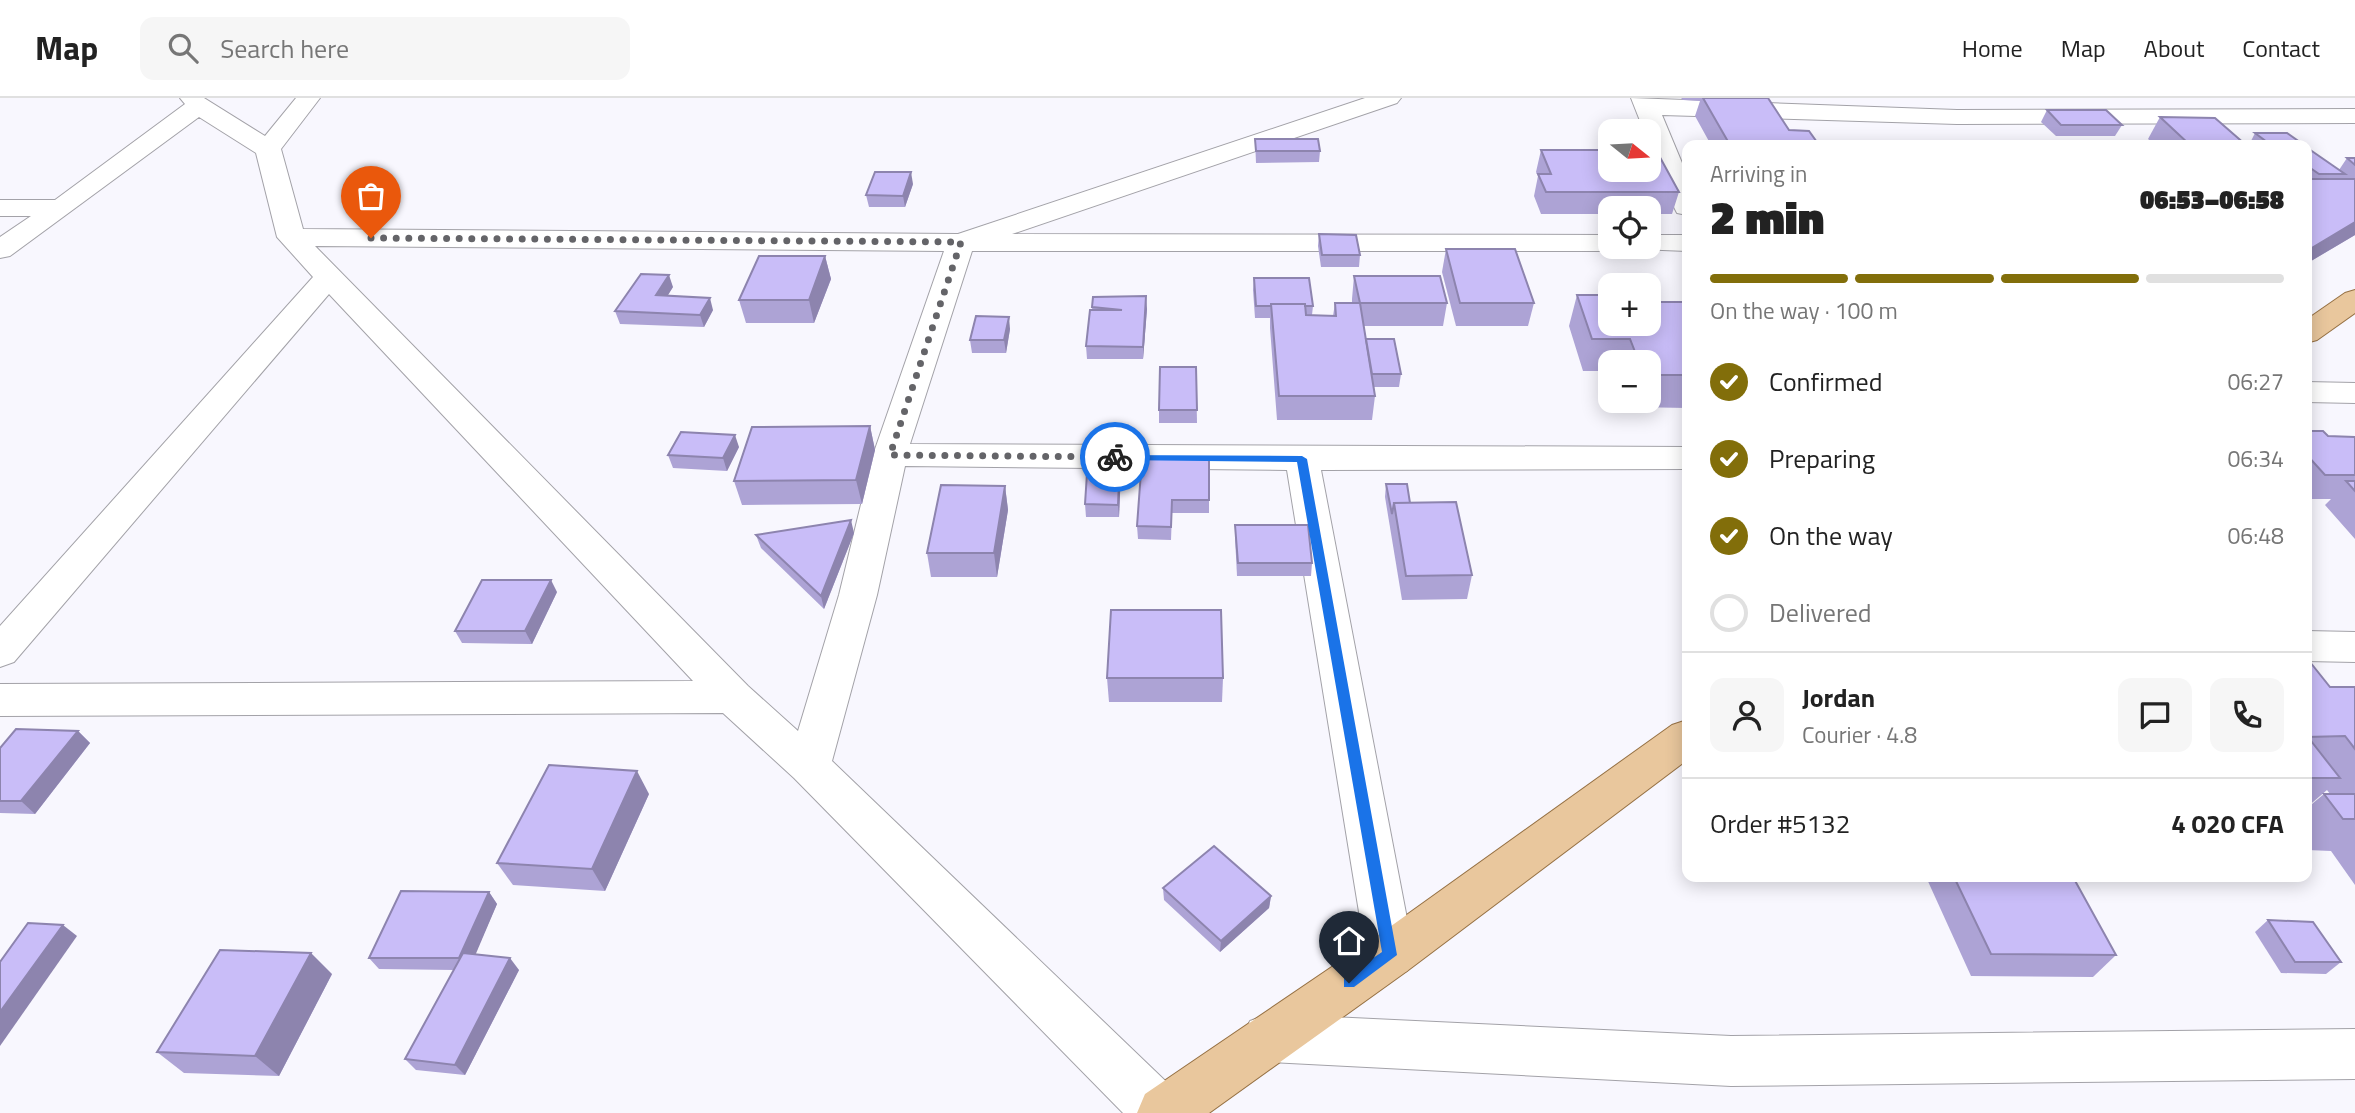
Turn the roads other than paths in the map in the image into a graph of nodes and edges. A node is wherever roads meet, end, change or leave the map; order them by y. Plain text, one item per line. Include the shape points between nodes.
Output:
1 (308, 98) edge
2 (1389, 98) edge
3 (1940, 98) edge
4 (195, 102) edge
5 (1646, 103) edge
6 (2355, 116) edge
7 (1957, 117) junction
8 (1976, 140) edge
9 (268, 149) junction
10 (1682, 194) edge
11 (0, 208) edge
12 (61, 208) junction
13 (291, 237) junction
14 (961, 242) junction
15 (1598, 243) edge
16 (1661, 243) edge
17 (1682, 243) edge
18 (0, 250) edge
19 (330, 275) junction
20 (2355, 299) edge
21 (2312, 330) edge
22 (2312, 392) edge
23 (2355, 393) edge
24 (890, 455) junction
25 (1682, 458) edge
26 (1302, 459) junction
27 (2312, 646) edge
28 (2355, 647) edge
29 (0, 652) edge
30 (733, 696) junction
31 (0, 700) edge
32 (1682, 741) edge
33 (809, 766) junction
34 (1390, 955) junction
35 (1268, 1038) junction
36 (2355, 1054) edge
37 (1162, 1113) edge

1 - 9 street
2 - 14 street
3 - 7 street
4 - 9 street
4 - 12 street
5 - 7 street
5 - 10 street
6 - 7 street
7 - 8 street
9 - 13 street
11 - 12 street
12 - 18 street
13 - 14 street
13 - 19 street
14 - 15 street
14 - 24 street
16 - 17 street
19 - 29 street
19 - 30 street
20 - 21 main road
22 - 23 street
24 - 26 street
24 - 33 street via 858,595
25 - 26 street
26 - 34 street
27 - 28 street
30 - 31 street
30 - 33 street
32 - 34 main road
33 - 37 street
34 - 35 main road
35 - 36 street via 1731,1061
35 - 37 main road

